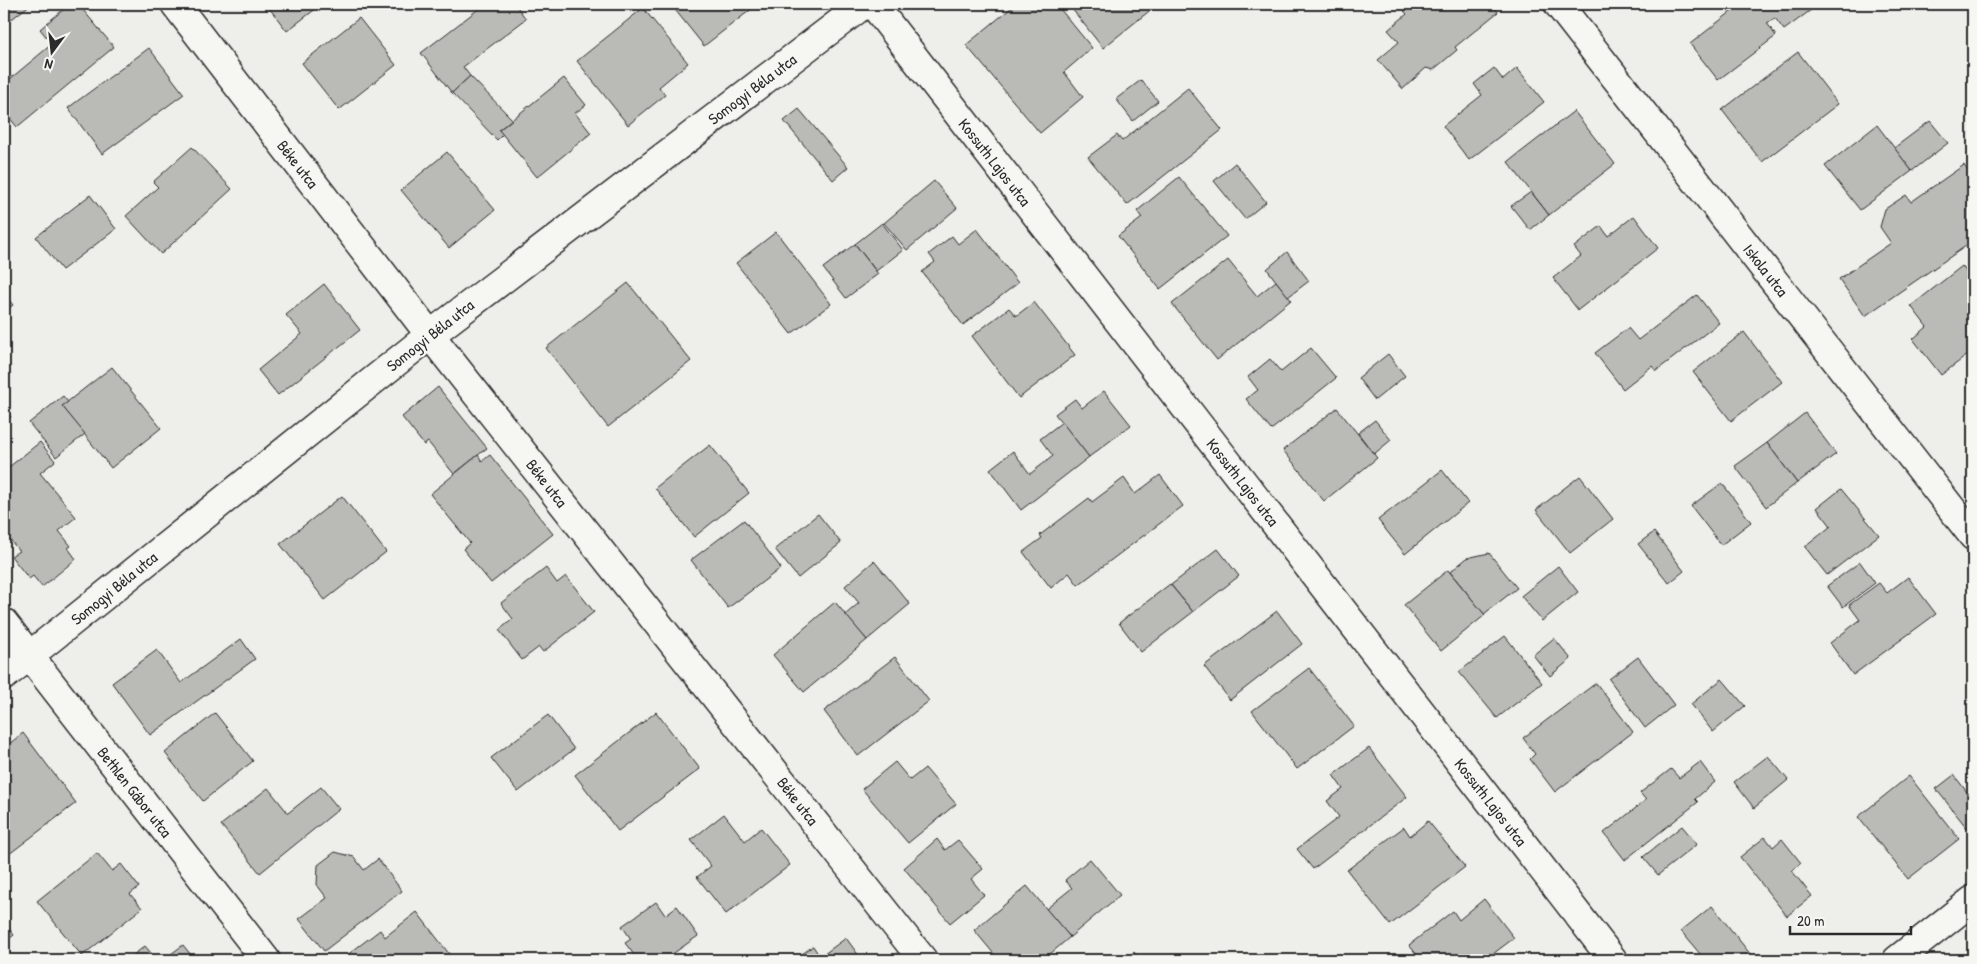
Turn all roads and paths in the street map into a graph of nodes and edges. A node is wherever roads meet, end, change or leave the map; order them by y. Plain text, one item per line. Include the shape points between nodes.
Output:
1 (175, 4) edge
2 (864, 4) edge
3 (873, 4) edge
4 (1558, 4) edge
5 (430, 334) junction
6 (1973, 536) edge
7 (4, 623) edge
8 (30, 656) junction
9 (4, 676) edge
10 (1973, 900) edge
11 (266, 960) edge
12 (923, 960) edge
13 (1612, 960) edge
14 (1897, 960) edge

1 - 5 street, Béke utca
2 - 5 street, Somogyi Béla utca
3 - 13 street, Kossuth Lajos utca
4 - 6 street, Iskola utca
5 - 8 street, Somogyi Béla utca
5 - 12 street, Béke utca
7 - 8 street, Bethlen Gábor utca
8 - 9 street, Somogyi Béla utca
8 - 11 street, Bethlen Gábor utca
10 - 14 street

